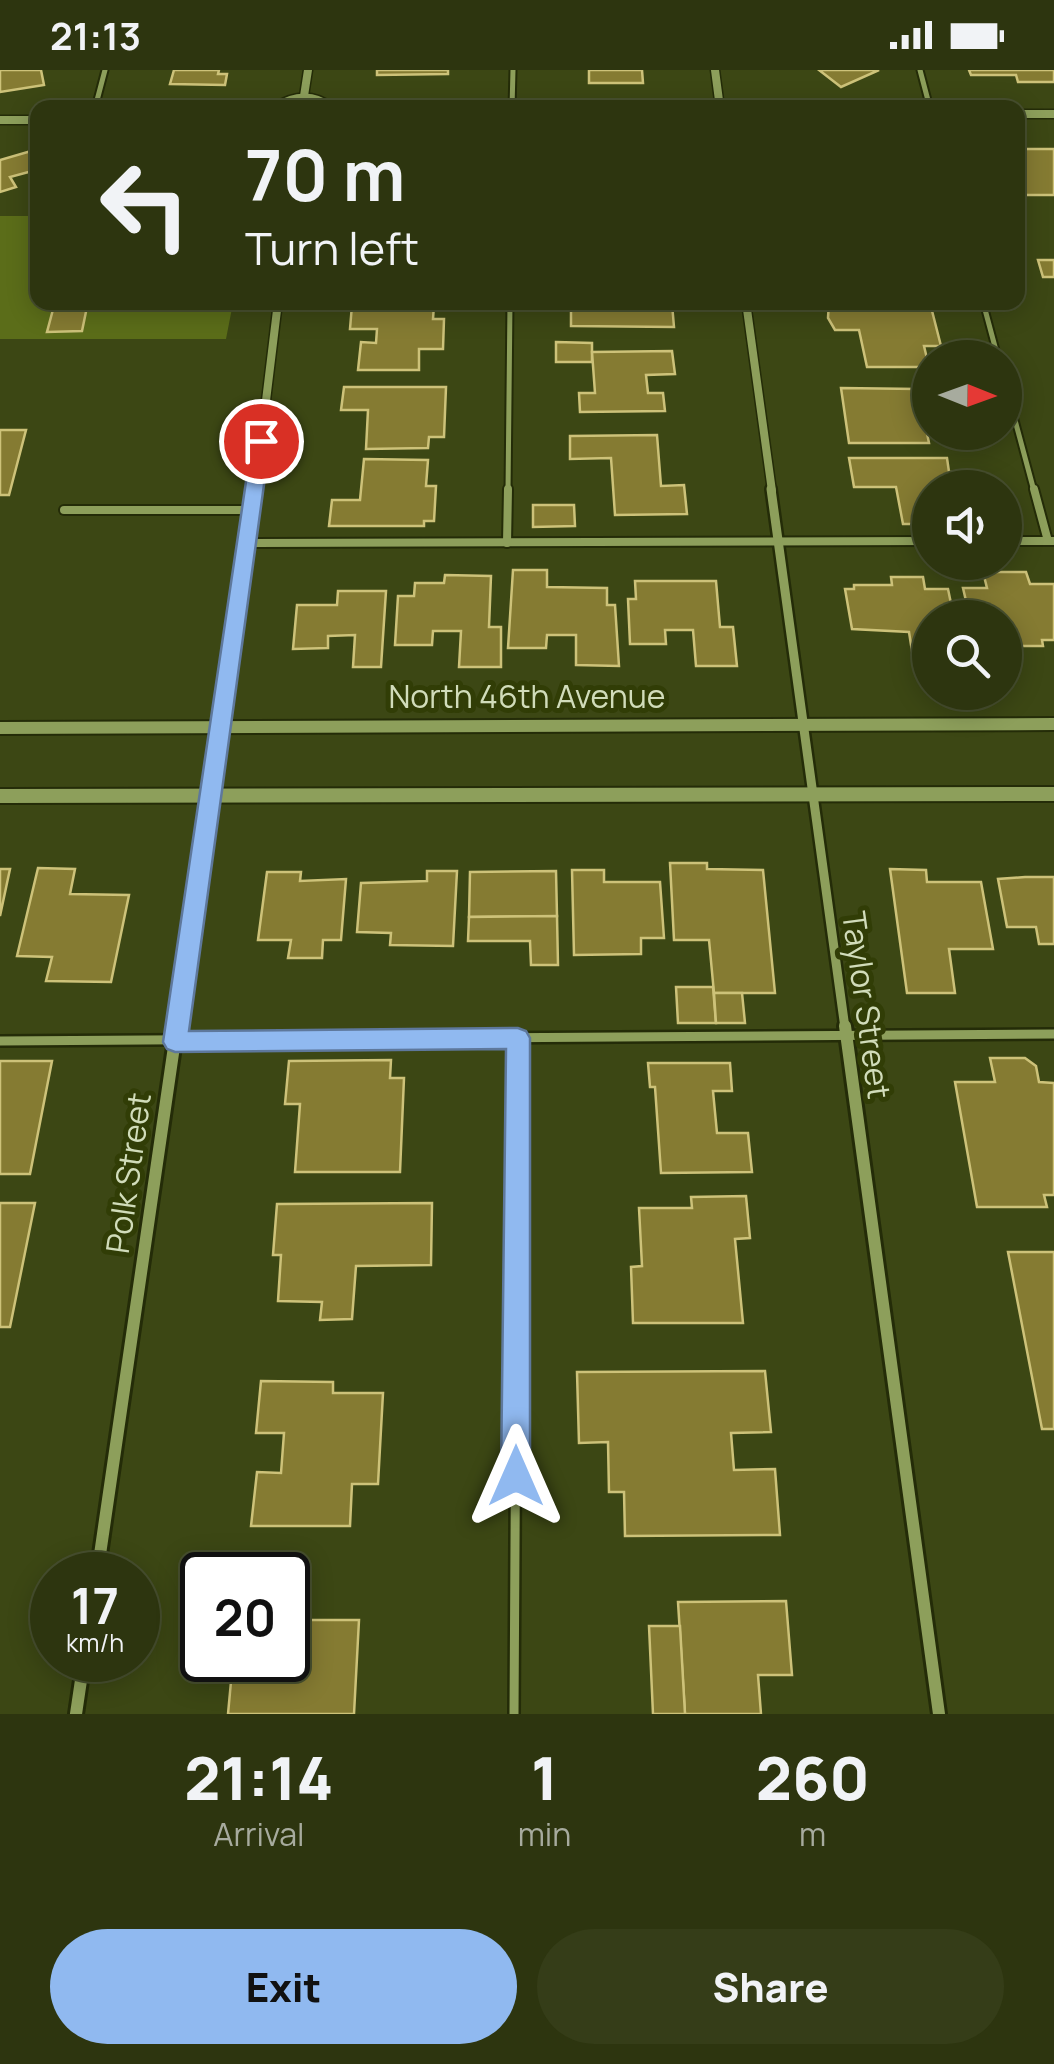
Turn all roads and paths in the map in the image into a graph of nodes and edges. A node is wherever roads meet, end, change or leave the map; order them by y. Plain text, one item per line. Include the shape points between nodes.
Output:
1 (105, 70) edge
2 (308, 70) edge
3 (512, 70) edge
4 (715, 70) edge
5 (920, 70) edge
6 (304, 96) junction
7 (97, 100) edge
8 (285, 100) edge
9 (323, 100) edge
10 (512, 100) edge
11 (719, 100) edge
12 (928, 100) edge
13 (1025, 114) edge
14 (1054, 114) edge
15 (0, 120) edge
16 (30, 120) edge
17 (277, 310) edge
18 (510, 310) edge
19 (747, 310) edge
20 (985, 310) edge
21 (993, 340) edge
22 (1022, 441) edge
23 (64, 510) dead end
24 (252, 510) junction
25 (1022, 541) edge
26 (1051, 541) edge
27 (507, 542) junction
28 (779, 542) junction
29 (912, 542) edge
30 (248, 544) junction
31 (804, 724) junction
32 (1054, 724) edge
33 (0, 728) edge
34 (221, 728) junction
35 (1054, 794) edge
36 (212, 795) junction
37 (813, 795) junction
38 (0, 796) edge
39 (1054, 1034) edge
40 (846, 1035) junction
41 (518, 1038) junction
42 (0, 1042) edge
43 (175, 1042) junction
44 (99, 1552) edge
45 (81, 1682) edge
46 (76, 1714) edge
47 (514, 1714) edge
48 (938, 1714) edge

1 - 7 lane
2 - 6 street
3 - 10 lane
4 - 11 street
5 - 12 lane
6 - 8 street
6 - 9 street
13 - 14 street
15 - 16 street
17 - 24 street, Polk Street
18 - 27 lane
19 - 28 street, Taylor Street
20 - 21 lane
22 - 26 lane
23 - 24 lane
24 - 30 street, Polk Street
25 - 26 lane
27 - 28 lane
27 - 30 lane
28 - 29 lane
28 - 31 street, Taylor Street
30 - 34 street, Polk Street
31 - 32 street, North 46th Avenue
31 - 34 street, North 46th Avenue
31 - 37 street, Taylor Street
33 - 34 street, North 46th Avenue
34 - 36 street, Polk Street
35 - 37 street
36 - 37 street
36 - 38 street
36 - 43 street, Polk Street
37 - 40 street, Taylor Street
39 - 40 lane
40 - 41 lane
40 - 48 street, Taylor Street
41 - 43 lane
41 - 47 lane
42 - 43 lane
43 - 44 street, Polk Street
45 - 46 street

